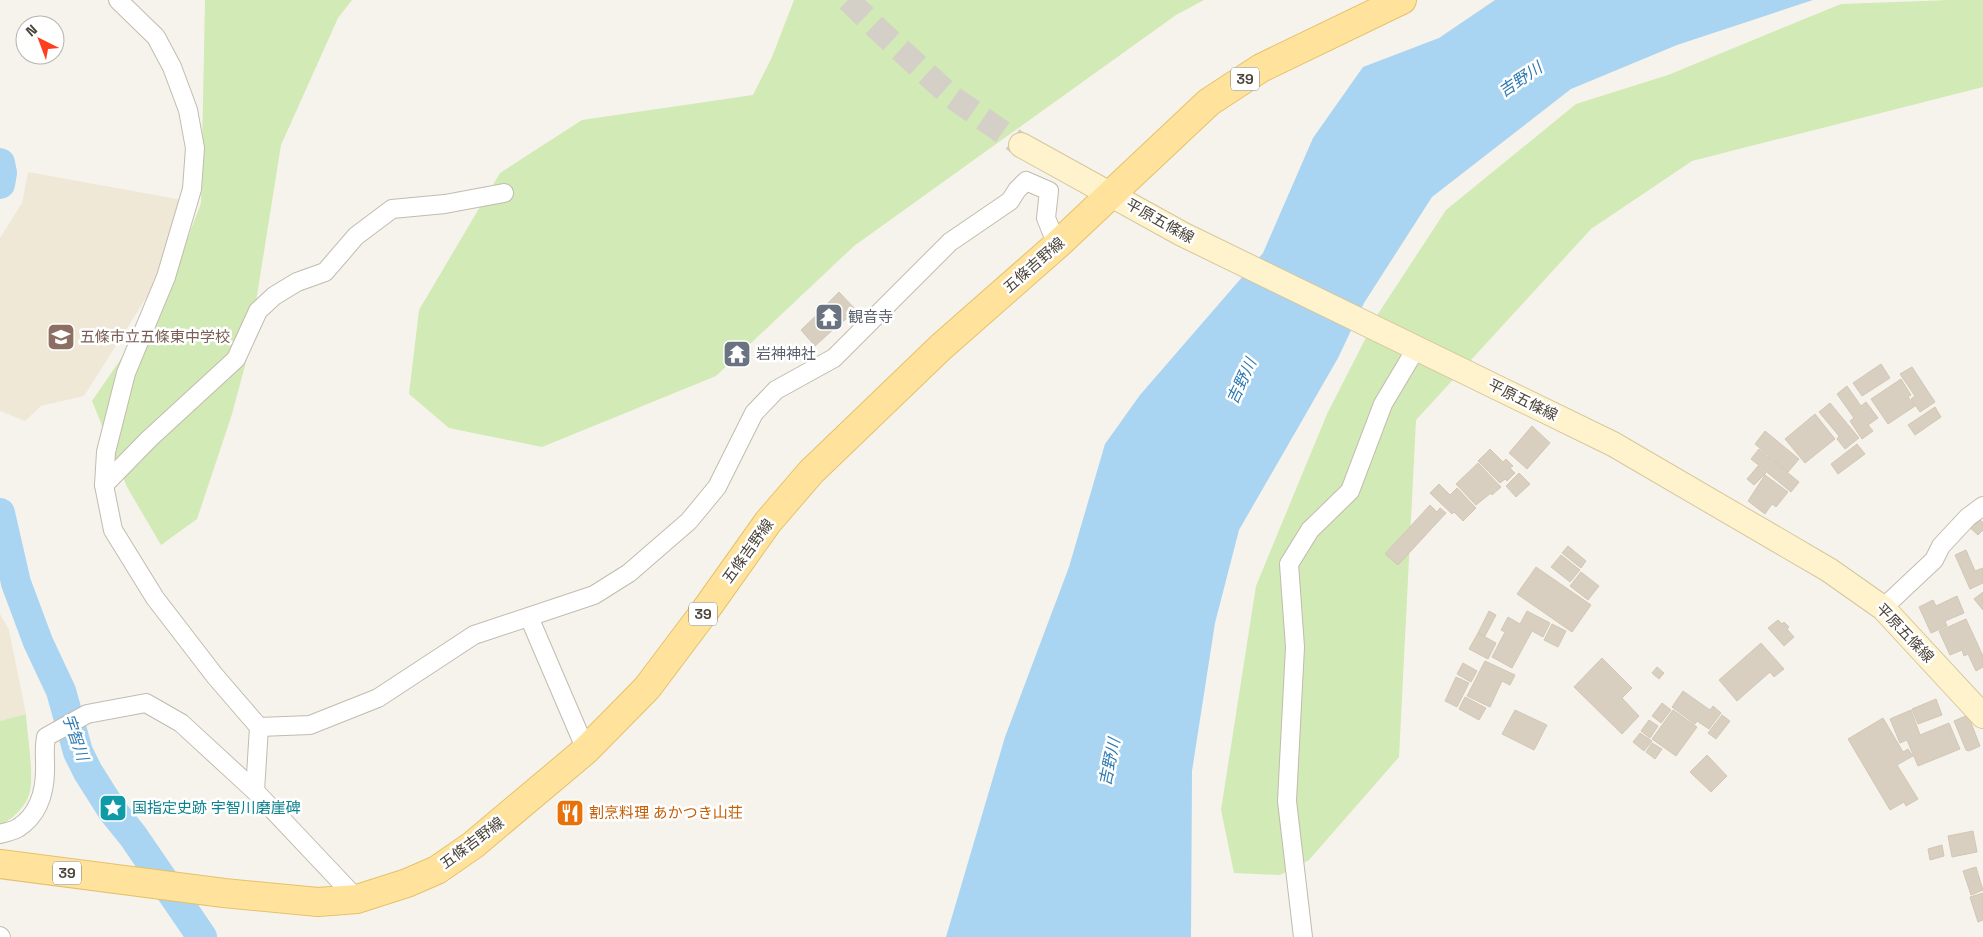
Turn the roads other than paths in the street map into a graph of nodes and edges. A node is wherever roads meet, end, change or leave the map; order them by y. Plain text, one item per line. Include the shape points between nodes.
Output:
1 (118, 0) edge
2 (1402, 0) edge
3 (1021, 145) tunnel mouth
4 (504, 193) dead end
5 (1112, 194) junction
6 (1057, 245) junction
7 (1416, 347) junction
8 (104, 485) junction
9 (1983, 506) edge
10 (1883, 608) junction
11 (529, 617) junction
12 (1983, 716) edge
13 (259, 727) junction
14 (586, 750) junction
15 (255, 791) junction
16 (0, 834) edge
17 (0, 864) edge
18 (357, 899) junction
19 (1303, 937) edge

1 - 8 street via 156,37 172,67 188,110 194,148 192,189 166,277 126,373 106,452
2 - 5 main road, 五條吉野線 / 39 via 1261,68 1209,102
3 - 5 main road, 平原五條線
4 - 8 street via 445,204 392,209 356,236 325,272 297,282 258,311 236,359
5 - 6 main road, 五條吉野線 / 39
5 - 7 main road, 平原五條線 via 1182,234
6 - 11 street via 1046,218 1049,191 1026,181 1010,201 950,242 834,358 776,390 754,413 717,487 682,528 629,573 594,594
6 - 14 main road, 五條吉野線 / 39 via 941,347 811,472 768,522 646,688
7 - 10 main road, 平原五條線 via 1613,444 1830,570
7 - 19 street via 1382,404 1350,491 1310,530 1289,564 1295,646 1287,801
8 - 13 street via 113,530 155,598 214,676
9 - 10 street via 1968,517 1941,546 1934,560
10 - 12 main road, 平原五條線
11 - 13 street via 474,635 378,698 310,725
11 - 14 street
13 - 15 street
14 - 18 main road, 五條吉野線 / 39 via 437,870
15 - 16 street via 181,723 146,703 87,714 46,737 43,749 44,793 36,811 18,828
15 - 18 street
17 - 18 main road, 五條吉野線 / 39 via 224,894 318,902

